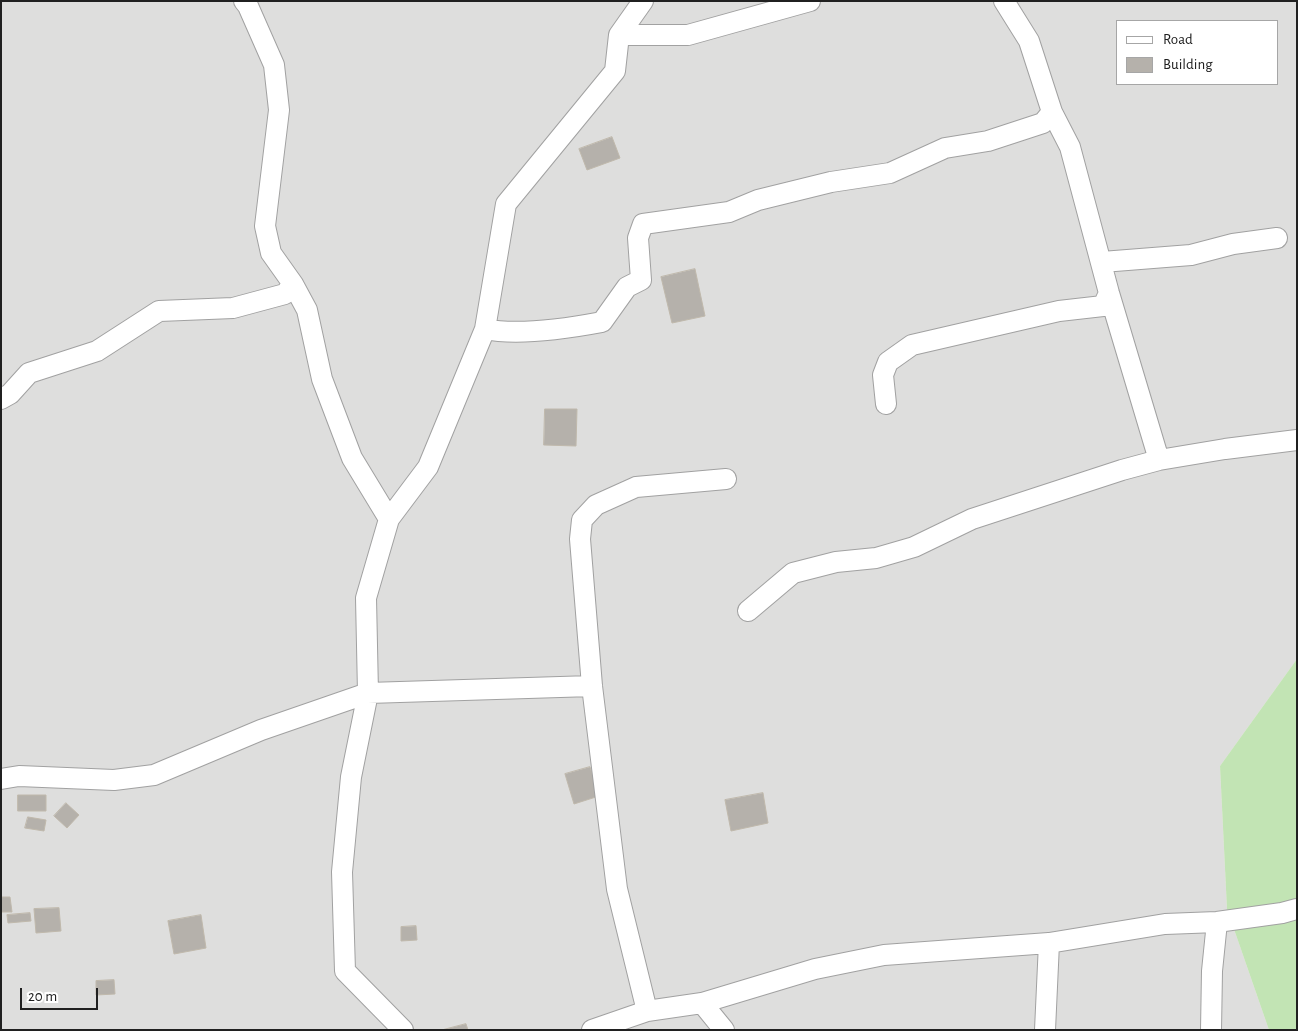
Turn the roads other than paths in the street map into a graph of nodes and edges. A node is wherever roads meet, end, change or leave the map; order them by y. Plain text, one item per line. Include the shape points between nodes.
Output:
1 (244, 1) edge
2 (643, 1) edge
3 (810, 1) edge
4 (1004, 1) edge
5 (619, 35) junction
6 (1052, 112) junction
7 (1277, 238) dead end
8 (1102, 262) junction
9 (293, 284) junction
10 (1109, 293) junction
11 (485, 329) junction
12 (1, 399) edge
13 (886, 404) dead end
14 (1297, 440) edge
15 (1159, 460) junction
16 (726, 479) dead end
17 (389, 519) junction
18 (748, 611) dead end
19 (592, 686) junction
20 (368, 694) junction
21 (1, 779) edge
22 (1297, 909) edge
23 (1217, 922) junction
24 (1048, 943) junction
25 (702, 1004) junction
26 (647, 1011) junction
27 (403, 1030) edge
28 (592, 1030) edge
29 (724, 1030) edge
30 (1045, 1030) edge
31 (1211, 1030) edge

1 - 9 street via 274,65 279,110 265,226 271,253
2 - 5 street
3 - 5 street via 688,35
4 - 6 street via 1029,41
5 - 11 street via 615,71 506,204
6 - 8 street via 1070,147
6 - 11 street via 1044,123 988,141 945,148 890,173 831,182 758,200 729,212 643,224 638,238 641,280 627,287 602,322 573,328 508,332
7 - 8 street via 1233,244 1191,255
8 - 10 street
9 - 12 street via 285,294 233,308 160,311 97,351 29,373
9 - 17 street via 308,310 322,379 352,458
10 - 13 street via 1103,306 1058,310 912,345 888,362 883,375
10 - 15 street
11 - 17 street via 428,467
14 - 15 street
15 - 18 street via 972,519 914,547 876,558 836,562 793,573
16 - 19 street via 636,487 596,505 582,520 580,539
17 - 20 street via 366,598
19 - 20 street
19 - 26 street via 617,889
20 - 21 street via 261,730 154,775 114,780 19,776
20 - 27 street via 351,777 342,872 345,971
22 - 23 street
23 - 24 street via 1165,924
23 - 31 street
24 - 25 street via 884,955 815,970
24 - 30 street
25 - 26 street
25 - 29 street
26 - 28 street

